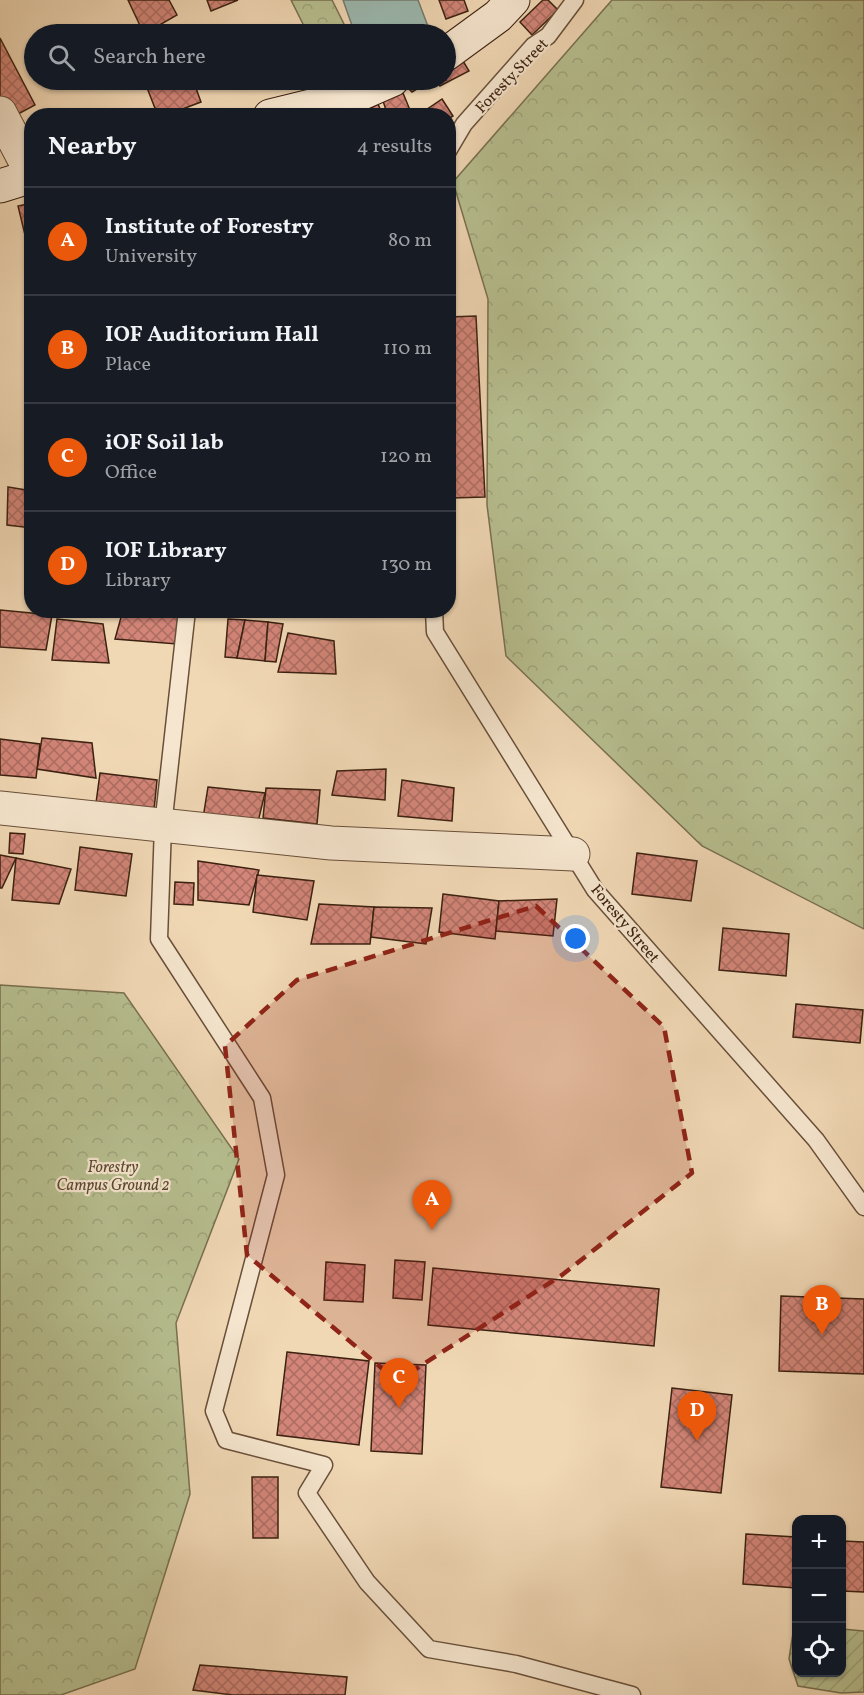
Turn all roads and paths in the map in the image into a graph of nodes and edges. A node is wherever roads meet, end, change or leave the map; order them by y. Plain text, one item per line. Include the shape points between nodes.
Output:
1 (513, 0) edge
2 (575, 0) edge
3 (456, 47) edge
4 (369, 90) edge
5 (303, 108) edge
6 (0, 113) edge
7 (456, 138) edge
8 (24, 160) edge
9 (24, 178) edge
10 (0, 186) edge
11 (187, 618) edge
12 (434, 618) edge
13 (0, 808) edge
14 (163, 825) junction
15 (573, 854) junction
16 (864, 1207) edge
17 (632, 1695) edge

1 - 3 street
2 - 7 lane, Foresty Street via 548,36 533,46
4 - 5 street
6 - 8 street
9 - 10 street
11 - 14 lane
12 - 15 lane, Foresty Street via 435,632
13 - 14 street
14 - 15 street via 331,843
14 - 17 lane via 159,939 262,1098 276,1175 214,1411 226,1440 324,1465 308,1492 367,1582 429,1649 516,1664
15 - 16 lane, Foresty Street via 595,890 816,1140

